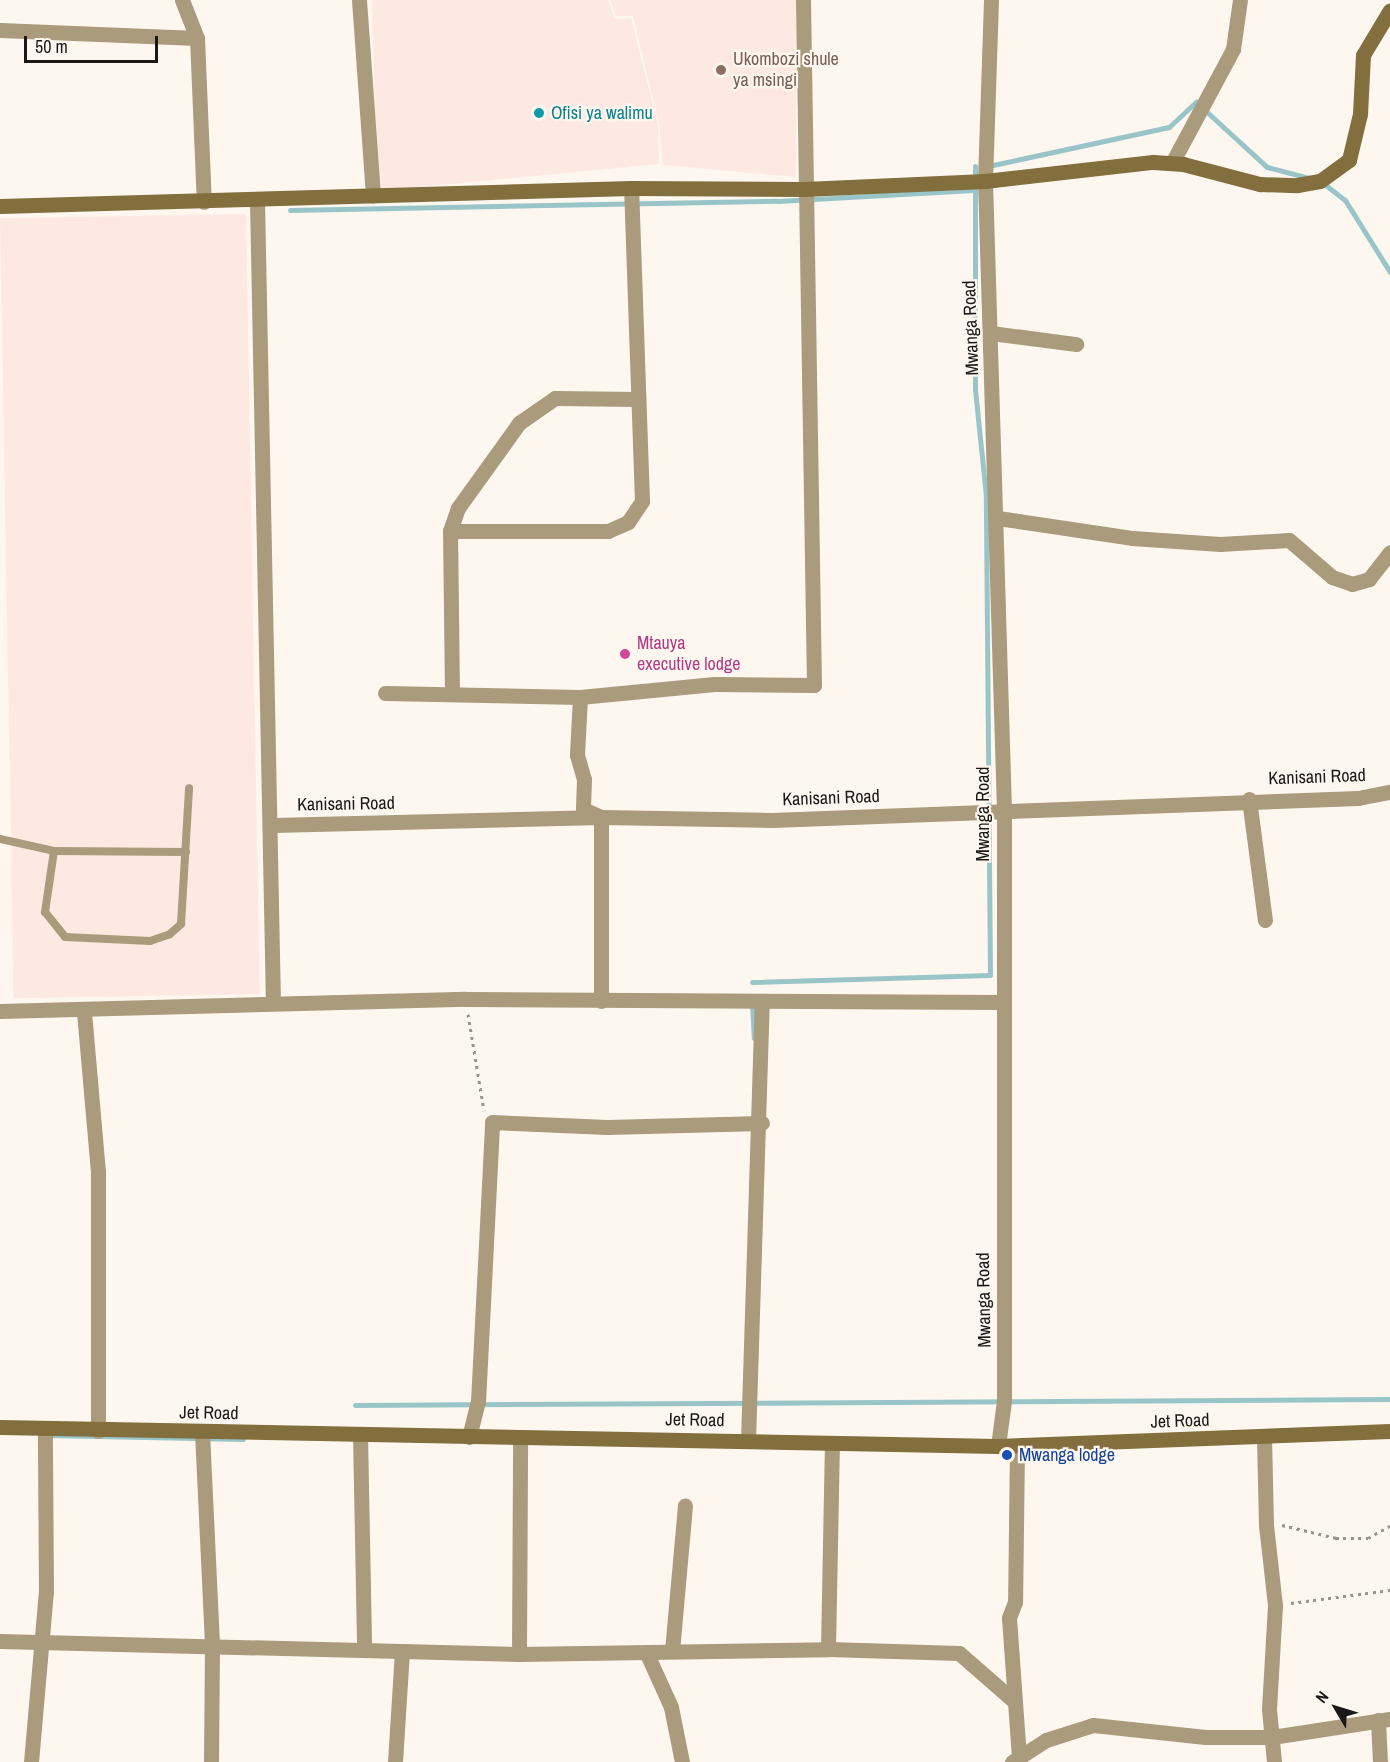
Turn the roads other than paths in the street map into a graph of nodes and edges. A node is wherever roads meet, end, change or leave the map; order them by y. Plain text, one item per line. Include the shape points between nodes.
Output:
1 (182, 0) edge
2 (359, 0) edge
3 (803, 0) edge
4 (991, 0) edge
5 (1240, 0) edge
6 (1390, 10) edge
7 (0, 30) edge
8 (197, 38) junction
9 (1172, 163) junction
10 (985, 181) junction
11 (631, 188) junction
12 (804, 189) junction
13 (373, 196) junction
14 (257, 201) junction
15 (204, 202) junction
16 (0, 206) edge
17 (991, 333) junction
18 (1076, 344) dead end
19 (638, 399) junction
20 (998, 519) junction
21 (450, 531) junction
22 (1390, 552) edge
23 (385, 693) dead end
24 (452, 693) junction
25 (580, 697) junction
26 (189, 788) dead end
27 (1390, 792) edge
28 (1249, 799) junction
29 (1004, 811) junction
30 (601, 817) junction
31 (273, 825) junction
32 (0, 839) edge
33 (54, 851) junction
34 (186, 852) junction
35 (1265, 920) dead end
36 (601, 1001) junction
37 (762, 1001) junction
38 (1000, 1002) junction
39 (273, 1003) junction
40 (0, 1011) edge
41 (84, 1012) junction
42 (762, 1123) junction
43 (0, 1427) edge
44 (45, 1429) junction
45 (98, 1431) junction
46 (1390, 1431) edge
47 (202, 1432) junction
48 (360, 1434) junction
49 (469, 1437) junction
50 (520, 1437) junction
51 (1264, 1437) junction
52 (748, 1441) junction
53 (832, 1444) junction
54 (998, 1446) junction
55 (1017, 1446) junction
56 (685, 1506) dead end
57 (0, 1641) edge
58 (42, 1641) junction
59 (212, 1646) junction
60 (364, 1649) junction
61 (828, 1649) junction
62 (672, 1651) junction
63 (402, 1652) junction
64 (519, 1654) junction
65 (646, 1654) junction
66 (1014, 1701) junction
67 (1384, 1719) edge
68 (1272, 1737) junction
69 (1015, 1760) edge
70 (31, 1762) edge
71 (211, 1762) edge
72 (395, 1762) edge
73 (682, 1762) edge
74 (1274, 1762) edge
75 (1380, 1762) edge

1 - 8 street
2 - 13 street
3 - 12 street
4 - 10 street, Mwanga Road
5 - 9 street via 1233,49
6 - 9 street via 1363,56 1355,147 1338,172 1298,185 1260,184
7 - 8 street
8 - 15 street
9 - 10 street
10 - 12 street
10 - 17 street, Mwanga Road
11 - 12 street
11 - 13 street
11 - 19 street
12 - 25 street via 814,685 714,684
13 - 14 street
14 - 15 street
14 - 31 street
15 - 16 street
17 - 18 street
17 - 20 street, Mwanga Road
19 - 21 street via 555,398 519,423 484,467
19 - 21 street via 642,501 628,522 608,531
20 - 22 street via 1132,538 1220,544 1289,540 1332,577 1352,584 1369,579
20 - 29 street, Mwanga Road
21 - 24 street
23 - 24 street
24 - 25 street
25 - 30 street via 577,755 584,779 583,808
26 - 34 lane
27 - 28 street, Kanisani Road via 1358,798
28 - 29 street, Kanisani Road
28 - 35 street
29 - 30 street, Kanisani Road via 772,820
29 - 38 street, Mwanga Road
30 - 31 street, Kanisani Road
30 - 36 street
31 - 39 street
32 - 33 lane
33 - 34 lane
33 - 34 lane via 45,888 45,912 54,928 65,937 150,941 181,924
36 - 37 street
36 - 39 street
37 - 38 street
37 - 42 street
38 - 54 street, Mwanga Road via 1004,1401
39 - 41 street
40 - 41 street
41 - 45 street via 98,1172
42 - 49 street via 607,1127 492,1122 478,1402
42 - 52 street
43 - 44 street, Jet Road
44 - 45 street, Jet Road
44 - 58 street
45 - 47 street, Jet Road
46 - 51 street, Jet Road
47 - 48 street, Jet Road
47 - 59 street
48 - 49 street, Jet Road
48 - 60 street
49 - 50 street, Jet Road
50 - 52 street, Jet Road
50 - 64 street
51 - 55 street, Jet Road
51 - 68 street via 1266,1525 1275,1605
52 - 53 street, Jet Road
53 - 54 street, Jet Road
53 - 61 street
54 - 55 street, Jet Road
55 - 66 street via 1015,1602 1009,1618
56 - 62 street
57 - 58 street
58 - 59 street
58 - 70 street
59 - 60 street
59 - 71 street
60 - 63 street
61 - 62 street
61 - 66 street via 959,1653
62 - 65 street
63 - 64 street
63 - 72 street
64 - 65 street
65 - 73 street via 671,1707
66 - 69 street
67 - 68 street
67 - 75 street
68 - 69 street via 1205,1737 1093,1725 1046,1740
68 - 74 street

